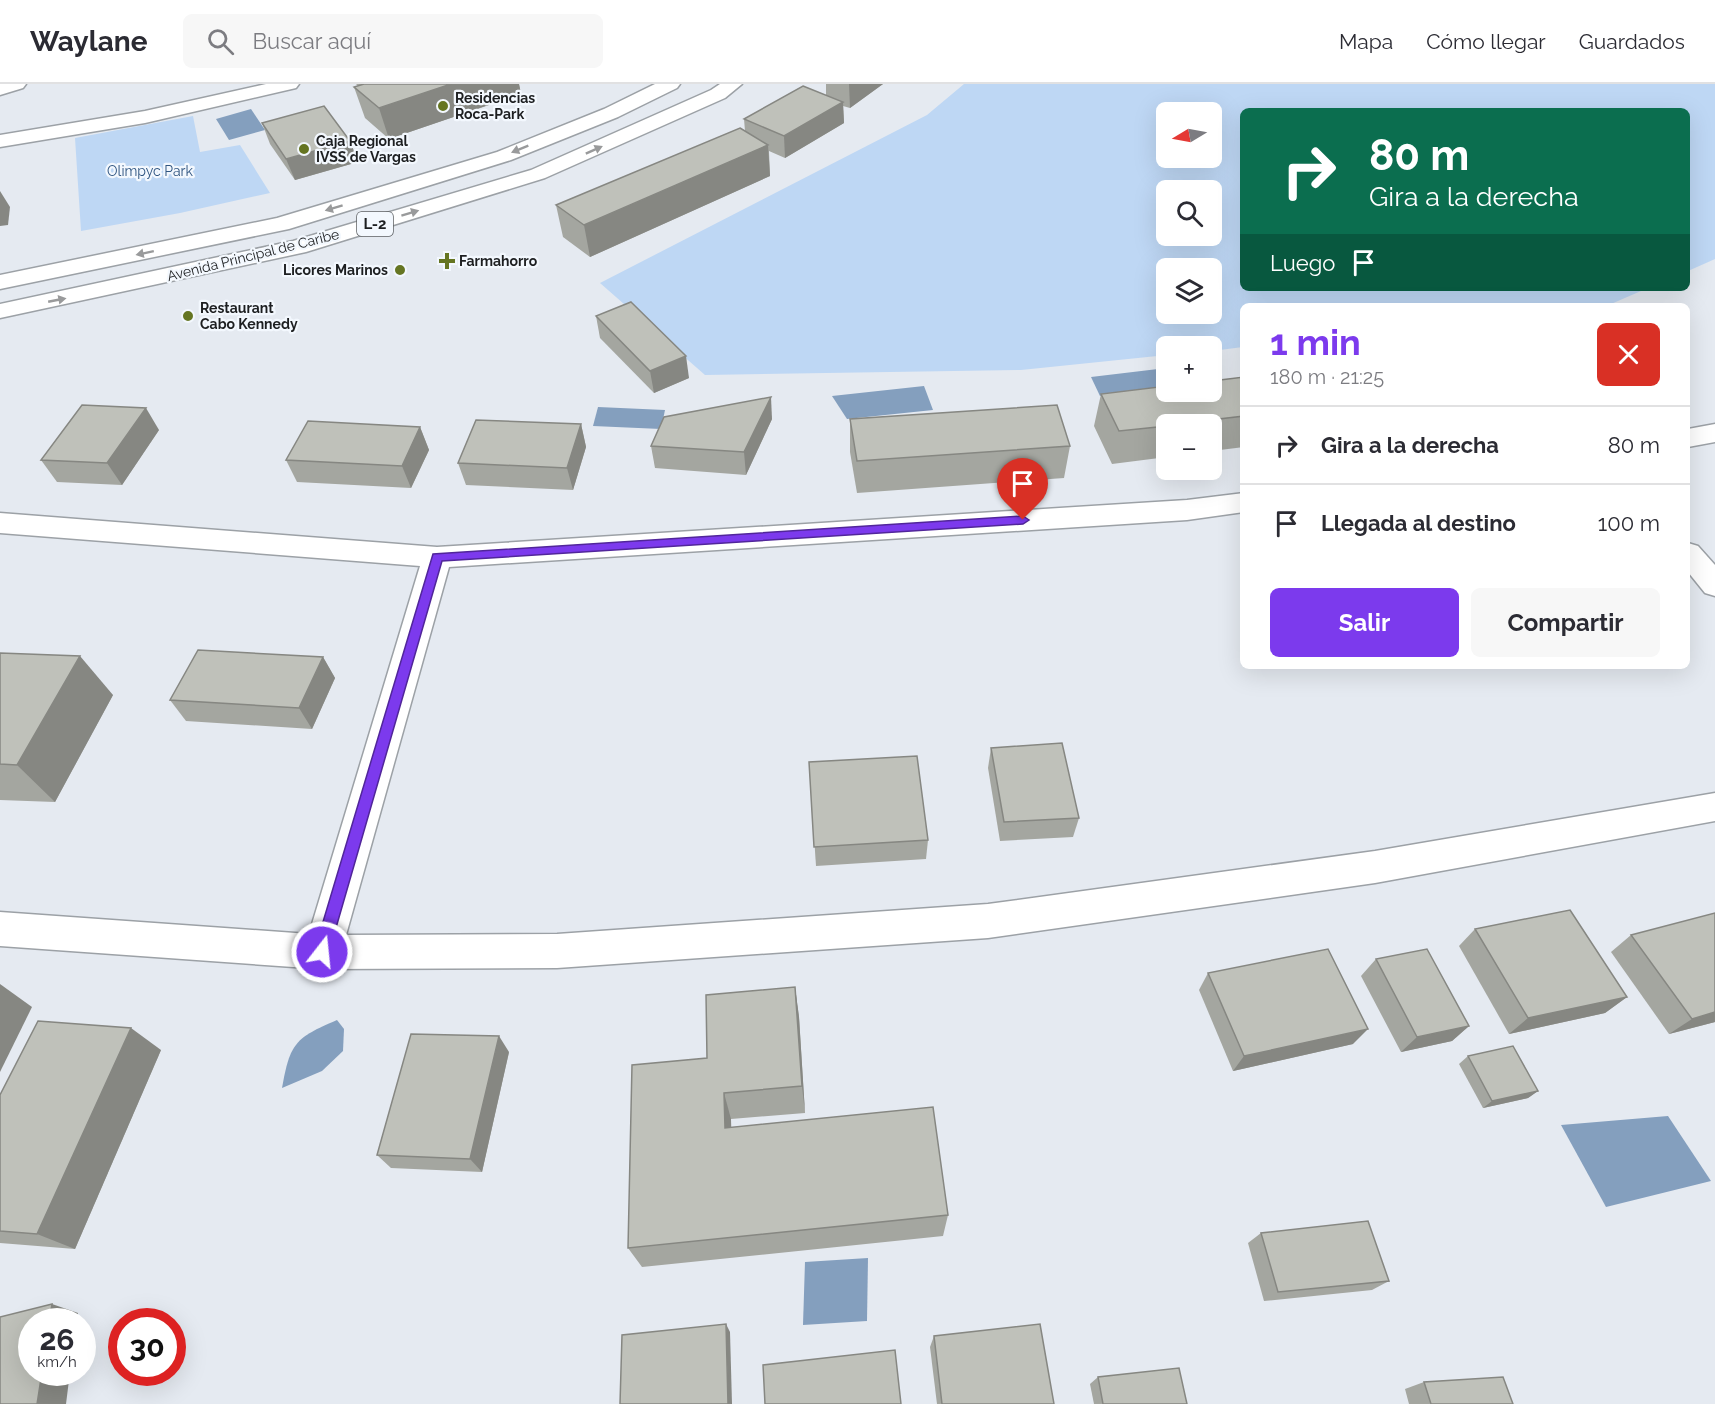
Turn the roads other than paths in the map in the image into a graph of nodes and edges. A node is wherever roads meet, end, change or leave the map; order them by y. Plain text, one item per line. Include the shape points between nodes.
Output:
1 (16, 84) edge
2 (289, 84) edge
3 (670, 84) edge
4 (732, 84) edge
5 (0, 89) edge
6 (0, 141) edge
7 (0, 282) edge
8 (0, 311) edge
9 (1715, 433) edge
10 (1690, 438) edge
11 (1240, 503) edge
12 (0, 523) edge
13 (1690, 555) edge
14 (437, 557) junction
15 (1715, 585) edge
16 (1715, 807) edge
17 (0, 929) edge
18 (322, 952) junction

1 - 5 street
2 - 6 street via 126,122
3 -> 7 street, Avenida Principal de Caribe / L-2 via 504,156 281,224
8 -> 4 street, Avenida Principal de Caribe / L-2 via 298,247 538,174 718,94
9 - 10 street
11 - 14 street via 1187,510
12 - 14 street
13 - 15 street
14 - 18 street
16 - 18 street via 1375,867 988,921 558,951
17 - 18 street

